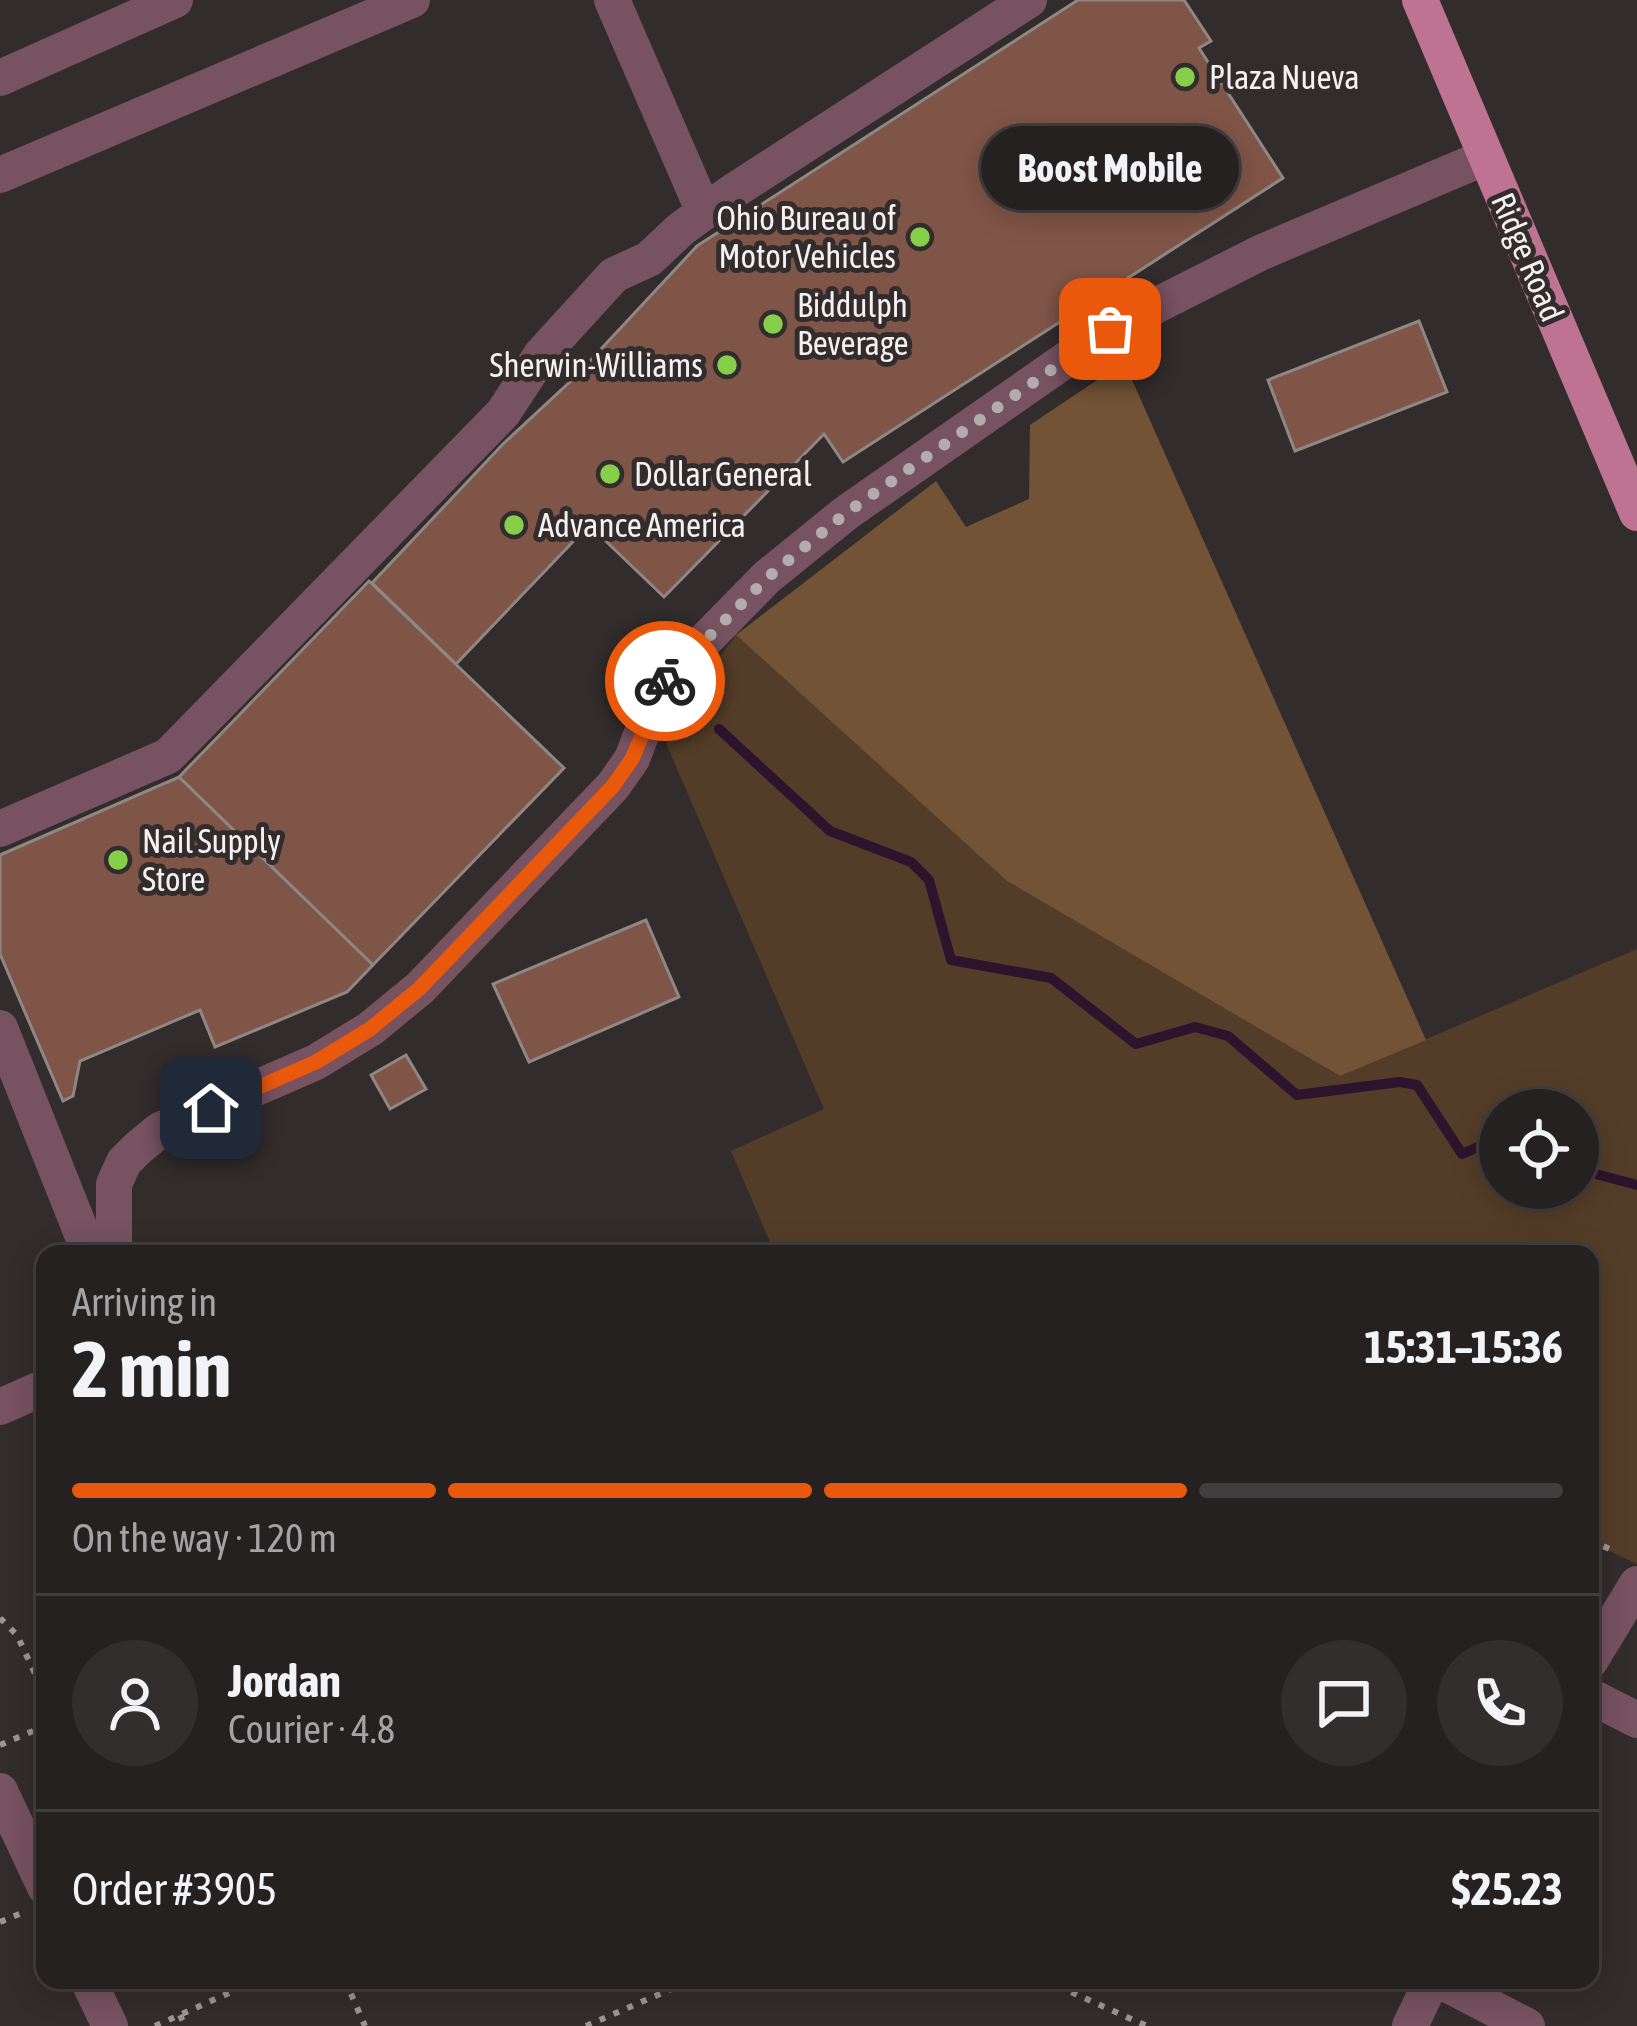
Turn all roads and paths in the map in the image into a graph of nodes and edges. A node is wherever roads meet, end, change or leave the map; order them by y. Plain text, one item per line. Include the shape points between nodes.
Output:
1 (176, 0) edge
2 (412, 0) edge
3 (612, 0) edge
4 (1029, 0) edge
5 (1420, 0) edge
6 (0, 77) edge
7 (1486, 157) junction
8 (0, 175) edge
9 (704, 212) junction
10 (1637, 513) edge
11 (0, 829) edge
12 (0, 1028) edge
13 (86, 1245) edge
14 (114, 1245) edge
15 (36, 1392) edge
16 (0, 1407) edge
17 (1599, 1544) edge
18 (1616, 1552) dead end
19 (1637, 1584) edge
20 (0, 1618) edge
21 (1599, 1646) edge
22 (36, 1676) edge
23 (1599, 1701) edge
24 (1637, 1720) edge
25 (36, 1730) edge
26 (0, 1745) edge
27 (0, 1791) edge
28 (36, 1890) edge
29 (36, 1900) edge
30 (0, 1922) edge
31 (92, 1989) edge
32 (238, 1989) edge
33 (349, 1989) edge
34 (671, 1989) edge
35 (1065, 1989) edge
36 (1431, 1989) edge
37 (1454, 1989) edge
38 (180, 2015) junction
39 (110, 2026) edge
40 (155, 2026) edge
41 (185, 2026) edge
42 (365, 2026) edge
43 (586, 2026) edge
44 (1148, 2026) edge
45 (1411, 2026) edge
46 (1528, 2026) edge

1 - 6 street
2 - 8 street
3 - 9 street
4 - 9 street
5 - 7 main road, Ridge Road
7 - 10 main road, Ridge Road
7 - 14 street via 1262,252 1110,329 846,513 767,578 659,687 613,786 420,988 345,1046 160,1130 124,1162 114,1184
9 - 11 street via 649,260 614,275 541,355 503,412 168,756
12 - 13 street
15 - 16 street
17 - 18 path
19 - 21 street
20 - 22 path
23 - 24 street
25 - 26 path
27 - 28 street
29 - 30 path
31 - 39 street
32 - 38 path
33 - 42 path
34 - 43 path
35 - 44 path
36 - 45 street
37 - 46 street
38 - 40 path
38 - 41 path

